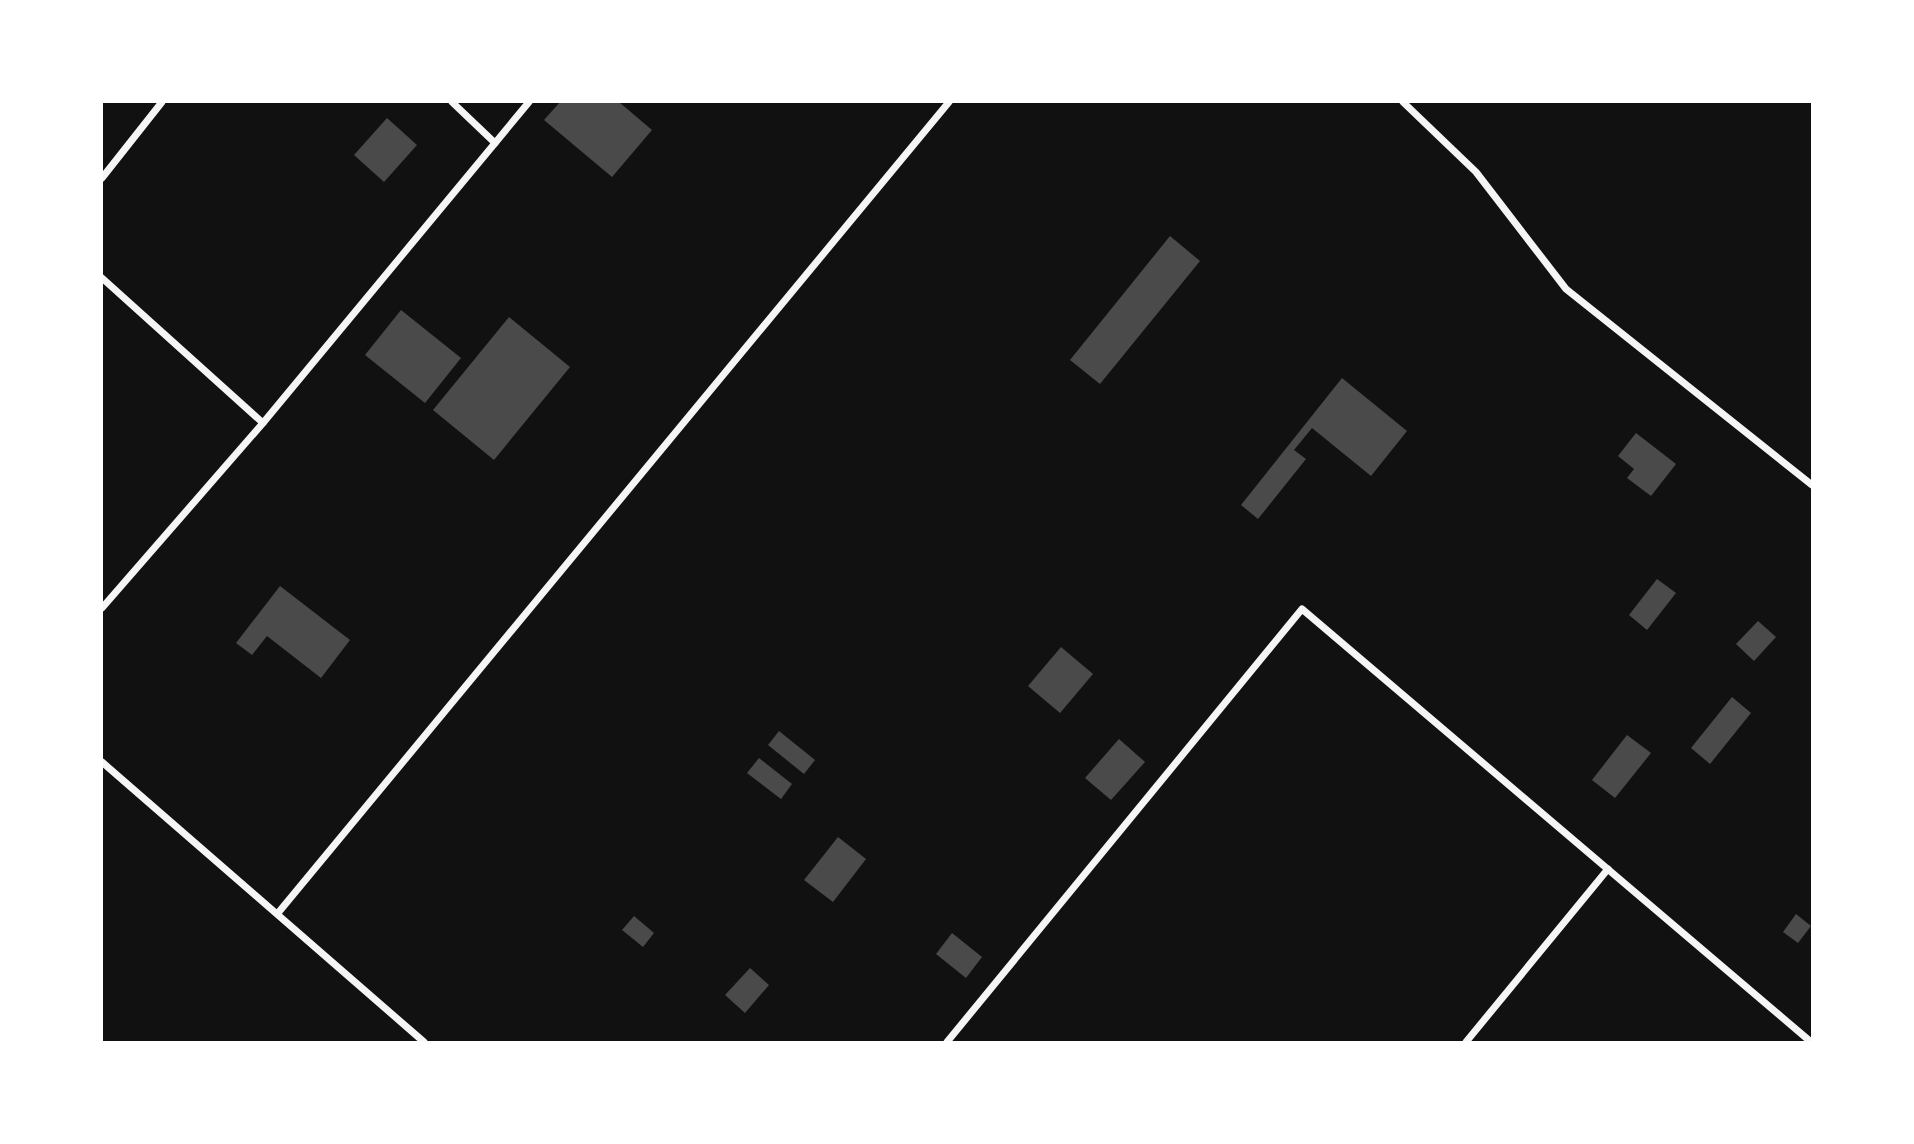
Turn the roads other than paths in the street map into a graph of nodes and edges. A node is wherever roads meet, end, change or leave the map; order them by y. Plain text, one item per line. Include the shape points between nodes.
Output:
1 (162, 102) edge
2 (452, 102) edge
3 (529, 102) edge
4 (949, 102) edge
5 (1403, 102) edge
6 (495, 143) junction
7 (102, 178) edge
8 (102, 278) edge
9 (263, 423) junction
10 (1812, 485) edge
11 (102, 608) edge
12 (102, 762) edge
13 (1608, 869) junction
14 (278, 913) junction
15 (424, 1042) edge
16 (947, 1042) edge
17 (1466, 1042) edge
18 (1811, 1042) edge

1 - 7 street
2 - 6 street
3 - 6 street
4 - 14 street
5 - 10 street via 1476,173 1566,289
6 - 9 street
8 - 9 street
9 - 11 street
12 - 14 street
13 - 16 street via 1302,609
13 - 17 street
13 - 18 street
14 - 15 street

